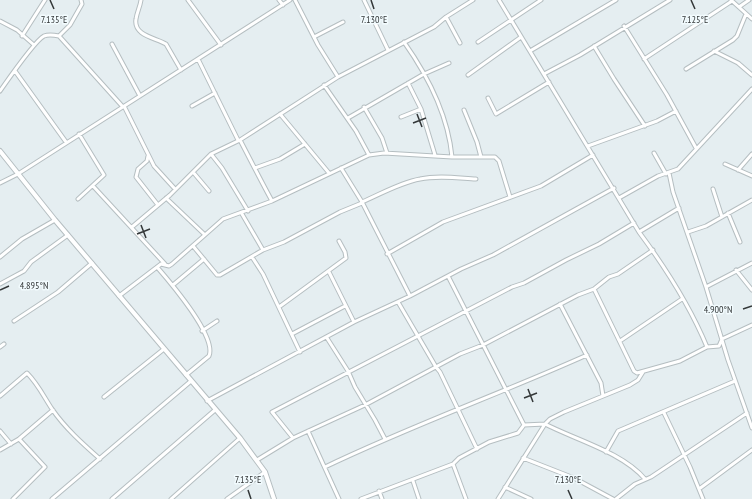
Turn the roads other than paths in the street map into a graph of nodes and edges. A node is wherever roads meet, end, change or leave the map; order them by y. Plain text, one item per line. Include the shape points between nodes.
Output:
1 (45, 0) edge
2 (81, 0) edge
3 (141, 0) edge
4 (188, 0) edge
5 (279, 0) edge
6 (290, 0) edge
7 (295, 0) edge
8 (364, 0) edge
9 (473, 0) edge
10 (499, 0) edge
11 (541, 0) edge
12 (616, 0) edge
13 (670, 0) edge
14 (731, 0) edge
15 (749, 0) edge
16 (282, 5) junction
17 (738, 7) junction
18 (746, 14) junction
19 (446, 17) junction
20 (752, 19) edge
21 (510, 20) junction
22 (0, 21) edge
23 (343, 22) dead end
24 (624, 26) junction
25 (22, 36) junction
26 (59, 36) junction
27 (521, 37) junction
28 (314, 38) junction
29 (404, 42) junction
30 (478, 42) dead end
31 (460, 43) dead end
32 (112, 44) dead end
33 (34, 45) junction
34 (221, 45) junction
35 (594, 46) junction
36 (388, 50) junction
37 (530, 51) junction
38 (714, 51) junction
39 (198, 59) junction
40 (644, 59) junction
41 (449, 63) dead end
42 (686, 69) dead end
43 (181, 70) junction
44 (15, 71) junction
45 (424, 74) junction
46 (544, 74) junction
47 (468, 75) dead end
48 (752, 75) edge
49 (338, 77) junction
50 (549, 82) junction
51 (408, 83) junction
52 (324, 85) junction
53 (752, 89) edge
54 (0, 90) edge
55 (215, 93) junction
56 (140, 96) junction
57 (488, 98) dead end
58 (123, 106) junction
59 (192, 106) dead end
60 (364, 107) junction
61 (421, 109) junction
62 (464, 110) dead end
63 (676, 112) junction
64 (280, 114) junction
65 (401, 117) dead end
66 (348, 118) junction
67 (645, 126) junction
68 (79, 134) junction
69 (239, 140) junction
70 (66, 142) junction
71 (305, 144) junction
72 (588, 146) junction
73 (696, 148) junction
74 (0, 151) edge
75 (387, 153) junction
76 (654, 153) dead end
77 (148, 154) junction
78 (211, 154) junction
79 (752, 154) edge
80 (369, 155) junction
81 (435, 155) junction
82 (593, 155) junction
83 (452, 157) junction
84 (481, 157) junction
85 (725, 164) dead end
86 (255, 168) junction
87 (341, 168) junction
88 (738, 170) junction
89 (193, 172) junction
90 (329, 173) junction
91 (668, 173) junction
92 (18, 174) junction
93 (752, 176) edge
94 (476, 180) dead end
95 (0, 183) edge
96 (93, 186) junction
97 (614, 188) junction
98 (175, 189) junction
99 (713, 189) dead end
100 (208, 191) dead end
101 (510, 197) junction
102 (166, 198) junction
103 (620, 198) junction
104 (78, 199) dead end
105 (752, 200) edge
106 (272, 201) junction
107 (362, 202) junction
108 (158, 205) junction
109 (678, 208) junction
110 (248, 211) junction
111 (728, 213) junction
112 (242, 214) junction
113 (722, 218) junction
114 (55, 220) junction
115 (634, 223) junction
116 (132, 227) junction
117 (639, 232) junction
118 (688, 232) junction
119 (204, 234) junction
120 (68, 235) junction
121 (339, 241) dead end
122 (740, 242) dead end
123 (193, 246) junction
124 (264, 250) junction
125 (653, 250) junction
126 (387, 254) junction
127 (0, 257) edge
128 (252, 257) junction
129 (204, 259) junction
130 (752, 262) edge
131 (92, 263) junction
132 (165, 264) junction
133 (157, 267) junction
134 (736, 270) junction
135 (329, 272) junction
136 (448, 276) junction
137 (0, 284) edge
138 (173, 285) junction
139 (706, 287) junction
140 (594, 289) junction
141 (752, 290) edge
142 (119, 296) junction
143 (410, 296) junction
144 (682, 299) junction
145 (398, 302) junction
146 (560, 304) junction
147 (279, 306) junction
148 (345, 306) junction
149 (466, 310) junction
150 (14, 321) dead end
151 (217, 321) dead end
152 (354, 322) junction
153 (752, 325) edge
154 (202, 331) junction
155 (292, 334) junction
156 (418, 335) junction
157 (327, 338) junction
158 (722, 339) junction
159 (620, 341) junction
160 (4, 344) dead end
161 (483, 344) junction
162 (0, 347) edge
163 (707, 347) junction
164 (164, 349) junction
165 (300, 352) junction
166 (587, 355) junction
167 (436, 367) junction
168 (348, 371) junction
169 (643, 372) junction
170 (186, 375) junction
171 (191, 381) junction
172 (735, 381) junction
173 (505, 390) junction
174 (0, 396) edge
175 (603, 396) junction
176 (104, 397) dead end
177 (207, 401) junction
178 (364, 405) junction
179 (53, 410) junction
180 (214, 410) junction
181 (458, 410) junction
182 (664, 413) junction
183 (747, 413) junction
184 (751, 416) edge
185 (545, 424) junction
186 (524, 425) junction
187 (752, 428) edge
188 (0, 431) edge
189 (308, 431) junction
190 (240, 438) junction
191 (293, 438) junction
192 (19, 439) junction
193 (385, 439) junction
194 (11, 444) junction
195 (477, 449) junction
196 (0, 450) edge
197 (752, 450) edge
198 (606, 452) junction
199 (684, 456) junction
200 (523, 458) junction
201 (100, 459) junction
202 (256, 460) junction
203 (453, 464) junction
204 (324, 467) junction
205 (265, 472) junction
206 (645, 479) junction
207 (413, 481) junction
208 (505, 487) junction
209 (699, 489) junction
210 (379, 491) junction
211 (13, 499) edge
212 (52, 499) edge
213 (112, 499) edge
214 (171, 499) edge
215 (227, 499) edge
216 (274, 499) edge
217 (339, 499) edge
218 (361, 499) edge
219 (382, 499) edge
220 (419, 499) edge
221 (466, 499) edge
222 (498, 499) edge
223 (531, 499) edge
224 (615, 499) edge
225 (703, 499) edge

1 - 25 street
2 - 26 street via 78,13
3 - 43 street via 136,23 148,37 166,44
4 - 34 street
5 - 16 street
6 - 16 street
7 - 28 street
8 - 36 street
9 - 19 street
10 - 21 street
11 - 21 street
12 - 37 street
13 - 24 street
14 - 17 street
14 - 40 street
15 - 17 street
16 - 34 street
17 - 18 street
18 - 20 street
18 - 38 street via 737,36
19 - 29 street via 434,27
19 - 31 street
21 - 27 street
21 - 30 street
22 - 25 street via 9,24
23 - 28 street
24 - 35 street
24 - 40 street
25 - 33 street
26 - 33 street via 47,35
26 - 58 street
27 - 37 street
27 - 47 street
28 - 49 street
29 - 36 street
29 - 45 street
32 - 56 street
33 - 44 street
34 - 39 street
35 - 46 street
35 - 67 street
36 - 49 street
37 - 46 street
38 - 42 street
38 - 48 street via 738,63
39 - 43 street
39 - 55 street
40 - 63 street
41 - 45 street
43 - 56 street
44 - 54 street
44 - 70 street
45 - 51 street
45 - 83 street via 443,115
46 - 50 street
49 - 52 street
50 - 57 street via 496,114
50 - 72 street
51 - 60 street
51 - 61 street
52 - 64 street
52 - 66 street
53 - 73 street
55 - 59 street
55 - 69 street
56 - 58 street
58 - 68 street
58 - 77 street
60 - 66 street
60 - 75 street via 382,138
61 - 65 street
61 - 81 street
62 - 84 street
63 - 67 street
63 - 73 street
64 - 69 street
64 - 71 street
66 - 80 street
67 - 72 street
68 - 70 street
68 - 96 street via 104,175
69 - 78 street
69 - 86 street
70 - 92 street
71 - 86 street via 280,159
71 - 90 street
72 - 82 street
73 - 91 street via 678,169
74 - 92 street
75 - 80 street
75 - 81 street
76 - 91 street
77 - 98 street via 154,166
77 - 108 street via 147,161 138,169 136,177
78 - 89 street
78 - 110 street
79 - 88 street
80 - 87 street
81 - 83 street
82 - 97 street
82 - 101 street via 541,186
83 - 84 street
84 - 101 street via 498,159
85 - 88 street
86 - 106 street
87 - 90 street
87 - 107 street
88 - 93 street
89 - 98 street
89 - 100 street
90 - 106 street
91 - 103 street
91 - 109 street
92 - 95 street
92 - 114 street
94 - 107 street via 440,177 419,179 391,188
96 - 104 street
96 - 116 street
97 - 103 street
97 - 136 street via 493,255
98 - 102 street
99 - 113 street
101 - 126 street via 442,222
102 - 108 street
102 - 119 street
103 - 115 street
105 - 111 street
106 - 110 street
107 - 124 street
107 - 126 street
108 - 116 street
109 - 117 street
109 - 118 street
110 - 112 street
111 - 113 street
111 - 122 street
112 - 119 street via 223,219
112 - 124 street
113 - 118 street
114 - 120 street
114 - 127 street via 22,239
115 - 117 street
115 - 149 street via 524,283
116 - 132 street
117 - 125 street
118 - 139 street
119 - 123 street
120 - 131 street
120 - 137 street via 24,270
121 - 135 street via 346,258
123 - 129 street
123 - 132 street via 169,266
124 - 128 street
125 - 140 street
125 - 144 street
126 - 143 street
128 - 129 street via 220,275 217,275
128 - 147 street
129 - 138 street
130 - 134 street
131 - 142 street
131 - 150 street via 58,292
132 - 133 street
133 - 138 street
133 - 142 street
134 - 139 street
134 - 141 street
135 - 147 street
135 - 148 street
136 - 143 street
136 - 149 street
138 - 154 street via 189,306
139 - 158 street
140 - 146 street
140 - 159 street
142 - 164 street
143 - 145 street
144 - 159 street
144 - 163 street
145 - 152 street
145 - 156 street
146 - 161 street
146 - 166 street
147 - 155 street
148 - 152 street
148 - 155 street
149 - 156 street
149 - 161 street
151 - 154 street
152 - 157 street
153 - 158 street
154 - 170 street via 210,354
155 - 165 street
156 - 167 street
156 - 168 street
157 - 165 street
157 - 168 street
158 - 163 street via 719,346
158 - 172 street
159 - 169 street via 634,371
160 - 162 street
161 - 167 street
161 - 173 street
163 - 169 street via 680,361
164 - 170 street
164 - 176 street
165 - 177 street
166 - 173 street
166 - 175 street via 600,382
167 - 178 street
167 - 181 street
168 - 178 street
168 - 191 street via 272,412
169 - 175 street via 638,380
170 - 171 street
171 - 177 street
171 - 201 street
172 - 182 street
172 - 183 street
173 - 181 street
173 - 186 street
174 - 179 street via 27,373
175 - 185 street via 550,419
177 - 180 street
178 - 189 street
178 - 193 street
179 - 192 street
179 - 201 street via 75,436
180 - 190 street
180 - 213 street
181 - 193 street
181 - 195 street
182 - 198 street via 618,431
182 - 199 street
183 - 184 street
183 - 199 street
184 - 187 street
185 - 186 street
185 - 198 street
185 - 200 street
186 - 195 street via 518,433
188 - 194 street
189 - 191 street
189 - 204 street
190 - 202 street
190 - 214 street
191 - 202 street
192 - 194 street
192 - 211 street via 45,467
193 - 204 street
194 - 196 street
195 - 203 street
197 - 209 street
198 - 206 street
199 - 206 street
199 - 209 street
200 - 208 street
200 - 224 street via 574,478
201 - 212 street
202 - 205 street
203 - 207 street
203 - 221 street
204 - 217 street
205 - 215 street
205 - 216 street
206 - 224 street
207 - 210 street
207 - 220 street
208 - 222 street
208 - 223 street
209 - 225 street
210 - 218 street
210 - 219 street

